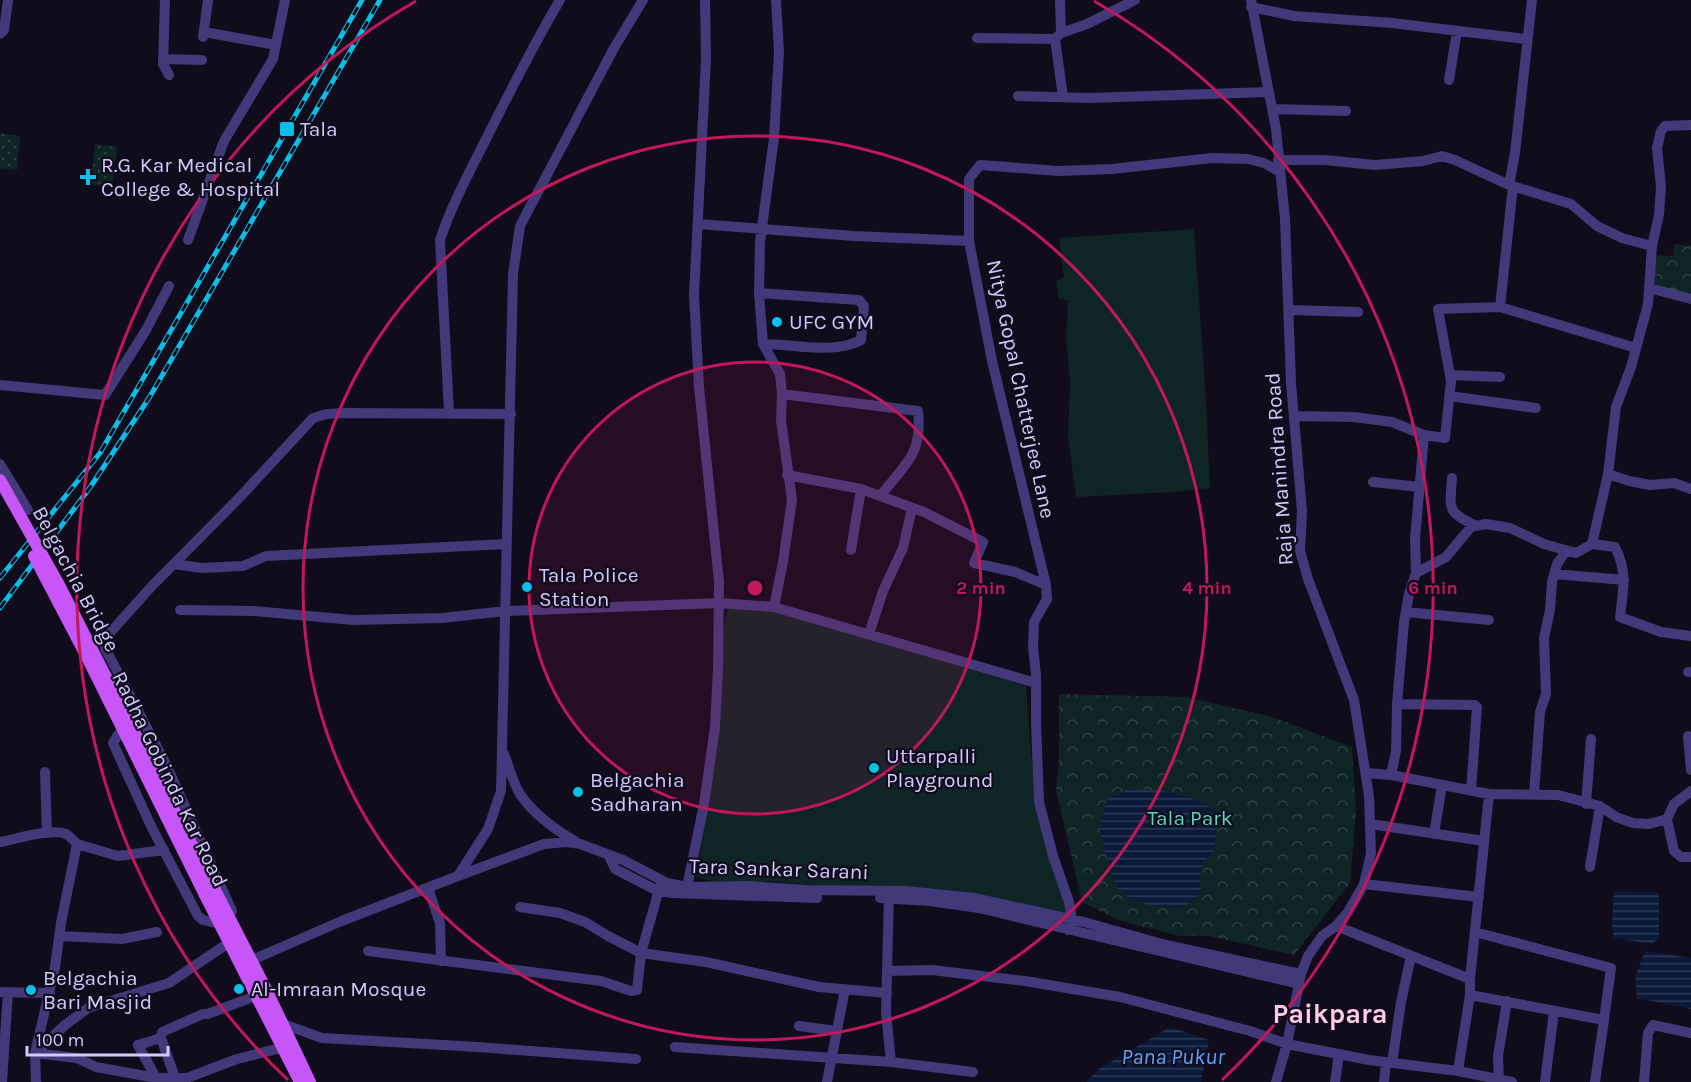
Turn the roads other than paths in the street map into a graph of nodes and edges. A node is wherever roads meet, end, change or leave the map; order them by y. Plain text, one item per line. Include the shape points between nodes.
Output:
1 (8, 0) edge
2 (165, 0) edge
3 (208, 0) edge
4 (285, 0) edge
5 (560, 0) edge
6 (644, 0) edge
7 (705, 0) edge
8 (776, 0) edge
9 (1060, 0) edge
10 (1135, 0) edge
11 (1532, 0) edge
12 (1251, 4) edge
13 (1457, 31) junction
14 (0, 34) edge
15 (1058, 36) junction
16 (977, 38) dead end
17 (1527, 39) junction
18 (276, 45) junction
19 (164, 59) junction
20 (202, 60) dead end
21 (169, 75) dead end
22 (1449, 80) dead end
23 (1268, 93) junction
24 (1018, 96) dead end
25 (1063, 98) junction
26 (1272, 109) junction
27 (1346, 111) dead end
28 (1691, 125) edge
29 (1278, 160) junction
30 (1280, 172) junction
31 (1511, 186) junction
32 (698, 224) junction
33 (761, 230) junction
34 (188, 240) dead end
35 (969, 241) junction
36 (1652, 246) junction
37 (169, 286) dead end
38 (1649, 288) junction
39 (759, 293) junction
40 (1691, 299) edge
41 (1500, 307) junction
42 (1289, 310) junction
43 (1358, 312) dead end
44 (763, 344) junction
45 (1636, 348) junction
46 (1450, 375) junction
47 (1500, 377) dead end
48 (0, 385) edge
49 (782, 394) junction
50 (1449, 396) junction
51 (1536, 408) dead end
52 (449, 412) junction
53 (511, 414) junction
54 (1294, 416) junction
55 (1424, 435) junction
56 (0, 464) edge
57 (1608, 474) junction
58 (787, 475) junction
59 (1452, 478) dead end
60 (0, 480) edge
61 (1373, 482) dead end
62 (1420, 487) junction
63 (861, 489) junction
64 (1691, 489) edge
65 (881, 495) junction
66 (0, 497) edge
67 (912, 508) junction
68 (28, 510) dead end
69 (1476, 526) junction
70 (507, 544) junction
71 (1592, 544) junction
72 (851, 550) dead end
73 (1566, 551) junction
74 (174, 564) junction
75 (1416, 573) junction
76 (1554, 574) junction
77 (1624, 580) junction
78 (1046, 585) junction
79 (719, 603) junction
80 (774, 607) junction
81 (180, 610) dead end
82 (506, 611) junction
83 (1406, 612) junction
84 (1489, 620) dead end
85 (869, 634) junction
86 (1691, 636) edge
87 (1036, 683) junction
88 (1397, 704) junction
89 (146, 725) junction
90 (1688, 736) dead end
91 (1591, 739) dead end
92 (502, 748) junction
93 (1691, 770) edge
94 (45, 772) dead end
95 (1367, 773) junction
96 (1391, 775) junction
97 (1442, 785) junction
98 (1471, 791) junction
99 (1691, 791) edge
100 (1489, 794) junction
101 (1534, 794) junction
102 (1586, 804) junction
103 (1600, 806) junction
104 (1667, 819) junction
105 (1370, 824) junction
106 (47, 833) junction
107 (1434, 834) junction
108 (1484, 841) junction
109 (0, 842) edge
110 (77, 844) junction
111 (580, 844) junction
112 (164, 850) junction
113 (1691, 857) edge
114 (1590, 867) dead end
115 (458, 876) junction
116 (1364, 884) junction
117 (660, 885) junction
118 (687, 887) junction
119 (428, 888) junction
120 (210, 892) junction
121 (889, 895) junction
122 (1479, 897) junction
123 (520, 907) dead end
124 (220, 924) junction
125 (1070, 925) junction
126 (1336, 926) junction
127 (158, 932) dead end
128 (1475, 932) junction
129 (59, 936) junction
130 (234, 940) junction
131 (368, 951) dead end
132 (641, 953) junction
133 (1411, 956) junction
134 (441, 961) junction
135 (246, 962) junction
136 (887, 970) junction
137 (1300, 979) junction
138 (1470, 979) junction
139 (845, 989) junction
140 (4, 992) edge
141 (50, 993) junction
142 (886, 993) junction
143 (258, 995) junction
144 (1470, 995) junction
145 (1508, 1001) junction
146 (1554, 1011) junction
147 (1604, 1020) junction
148 (278, 1026) junction
149 (799, 1026) dead end
150 (837, 1031) junction
151 (1691, 1033) edge
152 (161, 1038) junction
153 (1287, 1044) junction
154 (288, 1047) junction
155 (675, 1047) dead end
156 (35, 1053) junction
157 (1339, 1054) junction
158 (831, 1057) junction
159 (636, 1059) dead end
160 (891, 1062) junction
161 (1389, 1063) junction
162 (1458, 1071) junction
163 (973, 1072) dead end
164 (1445, 1076) edge
165 (156, 1078) junction
166 (183, 1079) edge
167 (1499, 1081) edge
168 (2, 1082) edge
169 (36, 1082) edge
170 (300, 1082) edge
171 (310, 1082) edge
172 (827, 1082) edge
173 (1276, 1082) edge
174 (1335, 1082) edge
175 (1384, 1082) edge
176 (1512, 1082) edge
177 (1545, 1082) edge
178 (1595, 1082) edge
179 (1644, 1082) edge

1 - 14 street
2 - 19 street
3 - 18 street via 203,35
4 - 18 street
5 - 52 street via 460,189 440,240
6 - 53 street via 614,48 520,226 513,274
7 - 32 street
8 - 33 street via 779,52
9 - 15 street
10 - 15 street
11 - 17 street
12 - 13 street via 1294,15
12 - 23 street, Raja Manindra Road
13 - 17 street
13 - 22 street
15 - 16 street
15 - 25 street
17 - 31 street
18 - 34 street via 273,59 224,141
19 - 20 street
19 - 21 street
23 - 25 street
23 - 26 street, Raja Manindra Road
24 - 25 street
26 - 27 street
26 - 29 street, Raja Manindra Road
28 - 36 street via 1665,126 1661,131 1657,148 1659,215
29 - 30 street, Raja Manindra Road
29 - 31 street via 1375,165 1442,156
30 - 35 street, Nitya Gopal Chatterjee Lane via 1248,159 1212,158 1059,171 980,165 969,178
30 - 42 street, Raja Manindra Road
31 - 36 street via 1571,204 1597,226
31 - 41 street
32 - 33 street
32 - 79 street via 694,295 699,387
33 - 35 street
33 - 39 street
35 - 78 street, Nitya Gopal Chatterjee Lane via 992,361
36 - 38 street
37 - 48 street via 105,395
38 - 40 street
38 - 45 street
39 - 44 street
39 - 44 street via 859,300 864,306 861,340 855,343 826,347
41 - 45 street
41 - 46 street via 1438,309
42 - 43 street
42 - 54 street, Raja Manindra Road
44 - 49 street via 780,374
45 - 57 street via 1616,406
46 - 47 street
46 - 50 street
49 - 58 street
49 - 65 street via 918,411 914,453
50 - 51 street
50 - 55 street via 1444,438
52 - 53 street
52 - 74 street via 343,412 313,418
53 - 70 street
54 - 55 street via 1392,422
54 - 95 street, Raja Manindra Road via 1302,511 1300,550 1354,700
55 - 62 street
56 - 68 street
57 - 64 street via 1650,485 1674,483
57 - 71 street
58 - 63 street
58 - 80 street via 792,500
59 - 69 street via 1451,509 1455,516
60 - 120 main road, Belgachia Bridge, bridge via 58,583
61 - 62 street
62 - 75 street
63 - 65 street
63 - 72 street
65 - 67 street
66 - 120 main road, Radha Gobinda Kar Road, bridge via 89,661 149,785
67 - 78 street via 983,542 974,563 1015,572
67 - 85 street via 903,548
69 - 73 street via 1510,528
69 - 75 street via 1446,557
70 - 74 street via 266,556 243,566 202,568
70 - 82 street
71 - 73 street via 1576,554
71 - 77 street via 1615,547
73 - 76 street
74 - 89 street via 108,635 105,648
75 - 83 street
76 - 77 street
76 - 101 street via 1544,638 1546,694 1540,712
77 - 86 street via 1620,617 1661,632
78 - 87 street, Nitya Gopal Chatterjee Lane via 1047,598 1034,622
79 - 80 street
79 - 82 street
79 - 118 street via 715,727
80 - 85 street
81 - 82 street via 253,611 353,620 442,618
82 - 92 street
83 - 84 street
83 - 88 street
85 - 87 street
87 - 125 street, Nitya Gopal Chatterjee Lane via 1039,802 1069,902
88 - 96 street
88 - 98 street via 1476,705
89 - 112 street via 118,735 113,743
89 - 130 street via 231,911
90 - 93 street
91 - 102 street
92 - 111 street via 520,793 537,814 556,831
92 - 115 street via 501,791 488,829
94 - 106 street
95 - 96 street
95 - 105 street, Raja Manindra Road
96 - 97 street
97 - 98 street
97 - 107 street
98 - 100 street
99 - 104 street via 1674,804
100 - 101 street
100 - 108 street
101 - 102 street via 1557,795
102 - 103 street
103 - 104 street via 1633,823
103 - 114 street
104 - 113 street via 1674,851 1681,857
105 - 107 street
105 - 116 street, Raja Manindra Road via 1371,853
106 - 109 street
106 - 110 street via 67,834
107 - 108 street
108 - 122 street
110 - 112 street via 118,856
110 - 129 street
111 - 115 street, Tara Sankar Sarani via 544,844
111 - 117 street, Tara Sankar Sarani via 623,860
112 - 124 street via 198,916
115 - 119 street, Tara Sankar Sarani
116 - 122 street
116 - 126 street, Raja Manindra Road
117 - 118 street, Tara Sankar Sarani
117 - 121 street via 748,897
117 - 132 street
118 - 121 street, Tara Sankar Sarani via 749,886
119 - 134 street via 440,923
119 - 135 street, Tara Sankar Sarani
120 - 124 main road, Radha Gobinda Kar Road
120 - 130 main road
121 - 125 street, Tara Sankar Sarani via 974,898
121 - 136 street
122 - 128 street
123 - 132 street via 561,913 585,922
124 - 130 main road, Radha Gobinda Kar Road
125 - 137 street, Tara Sankar Sarani
126 - 133 street
126 - 137 street, Raja Manindra Road via 1322,936 1308,956
127 - 129 street via 122,939
128 - 138 street
128 - 147 street via 1611,968
129 - 141 street
130 - 135 main road
130 - 156 street via 169,983 88,1008
131 - 134 street
132 - 134 street via 635,991 601,981
132 - 139 street
133 - 138 street
133 - 161 street
135 - 143 main road
135 - 148 main road
136 - 142 street
136 - 153 street via 952,972 1110,995
137 - 153 street, Raja Manindra Road
138 - 144 street
139 - 142 street
139 - 150 street
140 - 141 street
140 - 168 street
141 - 156 street
142 - 160 street
143 - 148 main road
143 - 152 street via 162,1032
144 - 145 street
144 - 162 street
145 - 146 street
145 - 167 street via 1498,1056
146 - 147 street
146 - 177 street
147 - 178 street
148 - 154 main road
148 - 159 street via 322,1038
149 - 150 street
150 - 158 street
151 - 179 street via 1653,1025 1648,1033
152 - 165 street via 138,1045
152 - 166 street
153 - 157 street
153 - 173 street, Raja Manindra Road
154 - 166 street via 237,1059
154 - 170 main road
154 - 171 main road
155 - 158 street
156 - 165 street via 77,1058 96,1067
156 - 169 street
157 - 161 street
157 - 174 street
158 - 160 street
158 - 172 street
160 - 163 street
161 - 164 street
161 - 175 street
162 - 164 street
162 - 167 street
165 - 166 street
167 - 176 street

